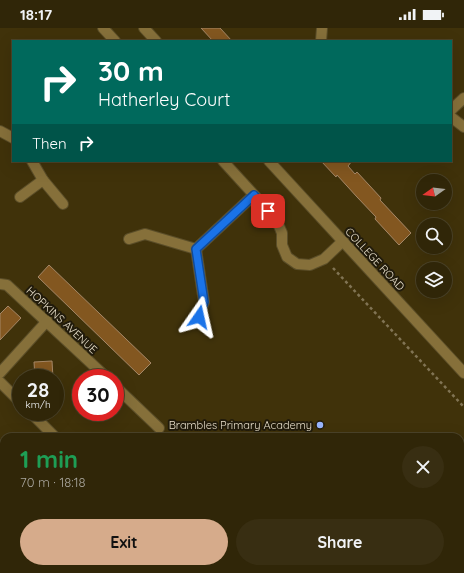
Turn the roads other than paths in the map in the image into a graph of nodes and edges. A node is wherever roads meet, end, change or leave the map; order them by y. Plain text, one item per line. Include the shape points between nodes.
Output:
1 (103, 28) edge
2 (144, 28) edge
3 (322, 28) edge
4 (114, 40) edge
5 (155, 40) edge
6 (321, 40) edge
7 (464, 98) edge
8 (452, 109) edge
9 (452, 117) edge
10 (464, 127) edge
11 (0, 131) edge
12 (12, 137) edge
13 (33, 162) edge
14 (224, 162) edge
15 (270, 162) edge
16 (43, 180) junction
17 (254, 195) junction
18 (20, 197) dead end
19 (63, 204) dead end
20 (129, 239) dead end
21 (342, 241) junction
22 (196, 249) junction
23 (0, 284) edge
24 (199, 317) dead end
25 (47, 321) junction
26 (97, 369) edge
27 (0, 373) edge
28 (464, 373) edge
29 (0, 382) edge
30 (12, 394) edge
31 (124, 395) edge
32 (39, 421) edge
33 (159, 428) dead end
34 (51, 433) edge

1 - 4 street
2 - 5 street
3 - 6 street
7 - 8 street
9 - 10 street
11 - 12 street
13 - 16 street
14 - 17 street
15 - 21 street, COLLEGE ROAD
16 - 18 street
16 - 19 street
17 - 21 street via 276,219 287,257 297,264 310,265 324,259
17 - 22 street
20 - 22 street via 145,234
21 - 28 street, COLLEGE ROAD
22 - 24 street via 204,302
23 - 25 street, HOPKINS AVENUE via 7,285
25 - 26 street, HOPKINS AVENUE
25 - 27 street
29 - 30 street
31 - 33 street
32 - 34 street

